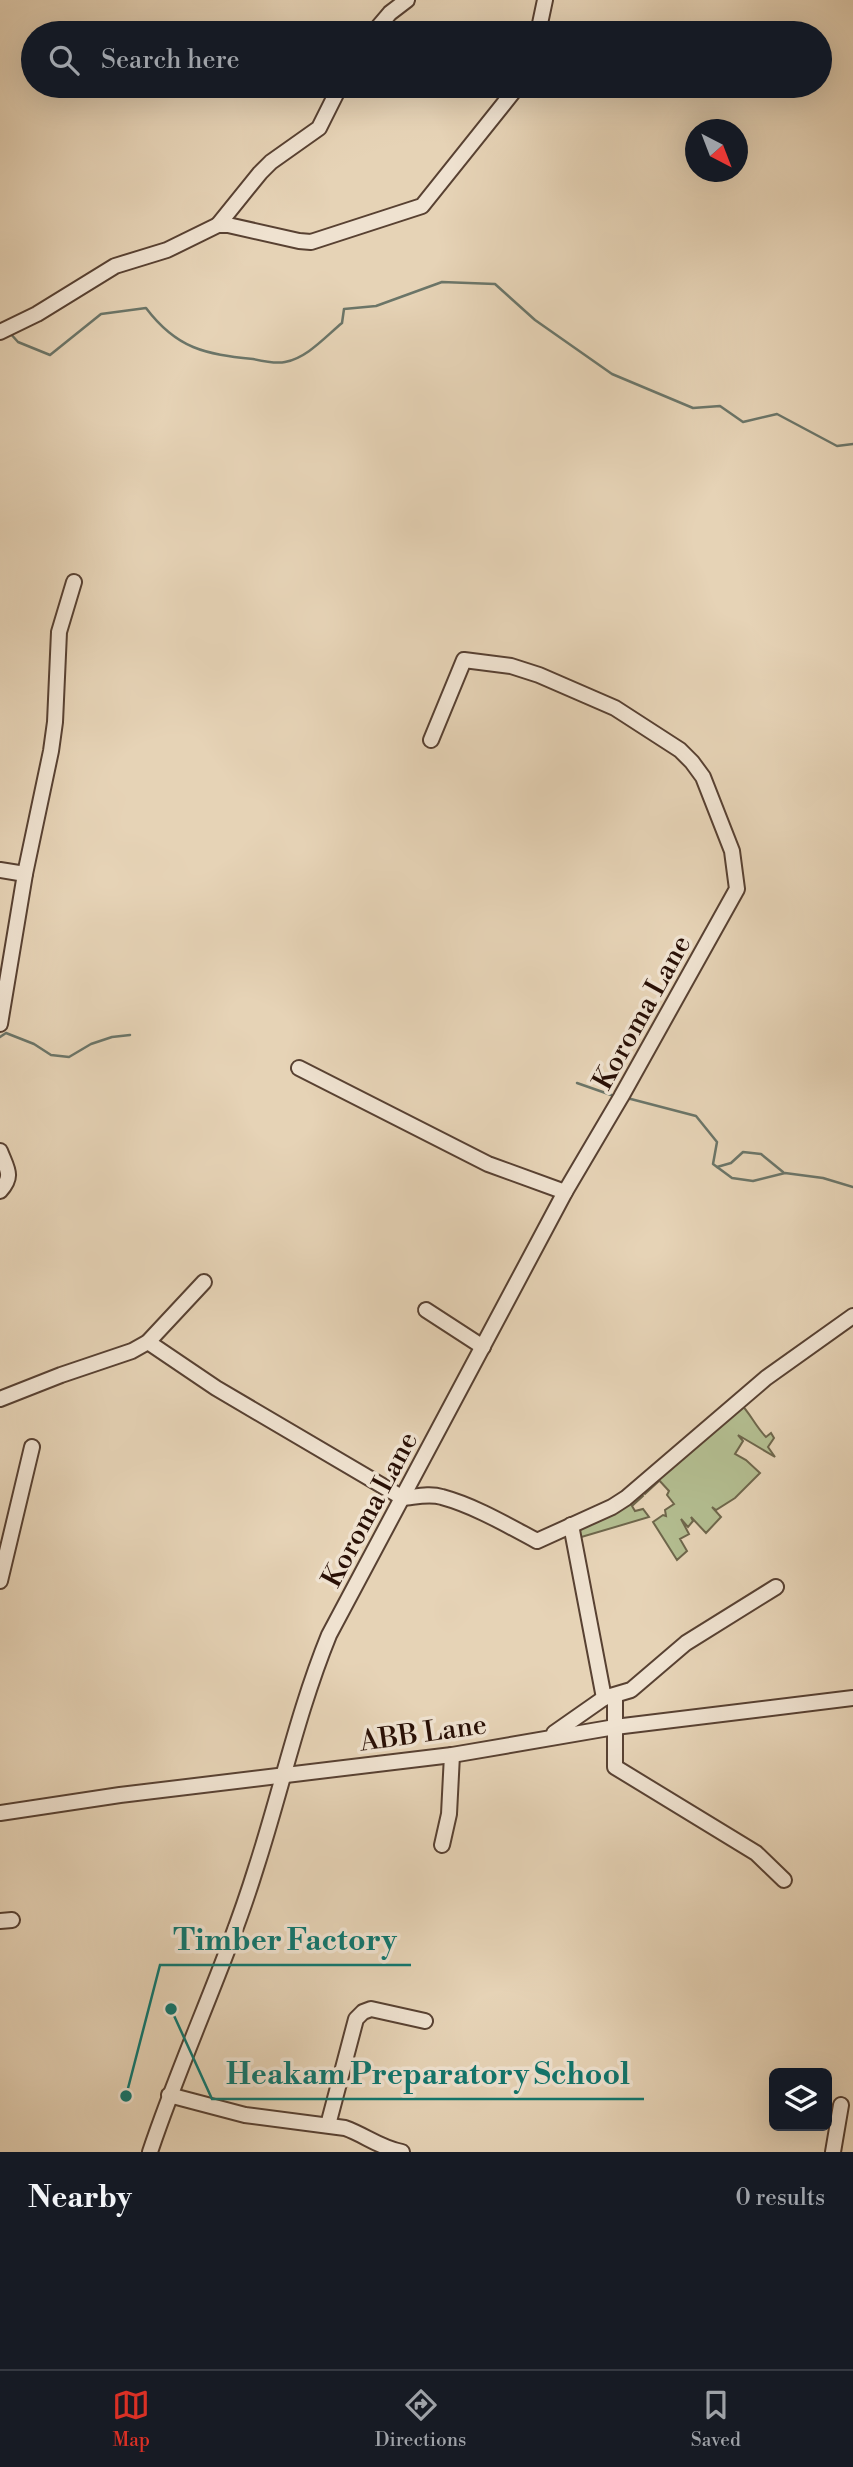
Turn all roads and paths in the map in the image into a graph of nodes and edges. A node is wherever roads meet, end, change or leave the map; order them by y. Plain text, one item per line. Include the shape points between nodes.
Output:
1 (407, 0) edge
2 (545, 0) edge
3 (383, 21) edge
4 (541, 21) edge
5 (334, 98) edge
6 (508, 98) edge
7 (218, 225) junction
8 (0, 332) edge
9 (74, 582) dead end
10 (431, 740) dead end
11 (0, 870) edge
12 (25, 874) junction
13 (0, 1024) edge
14 (299, 1068) dead end
15 (0, 1151) edge
16 (0, 1191) edge
17 (565, 1192) junction
18 (204, 1282) dead end
19 (426, 1310) dead end
20 (853, 1317) edge
21 (148, 1342) junction
22 (483, 1347) junction
23 (0, 1399) edge
24 (32, 1447) dead end
25 (403, 1498) junction
26 (570, 1525) junction
27 (0, 1581) edge
28 (776, 1587) dead end
29 (610, 1697) junction
30 (853, 1698) edge
31 (615, 1727) junction
32 (550, 1737) junction
33 (452, 1755) junction
34 (282, 1776) junction
35 (0, 1813) edge
36 (442, 1845) dead end
37 (784, 1880) dead end
38 (425, 2021) dead end
39 (169, 2095) junction
40 (841, 2105) dead end
41 (328, 2125) junction
42 (150, 2152) edge
43 (402, 2152) edge
44 (833, 2152) edge

1 - 3 street
2 - 4 street
5 - 7 street via 319,128 271,162
6 - 7 street via 422,205 311,242
7 - 8 street via 167,250 115,266
9 - 12 street via 59,632 51,751
10 - 17 street, Koroma Lane via 464,660 539,675 615,708 692,762 703,777 732,851 737,890
11 - 12 street
12 - 13 street
14 - 17 street via 488,1164
15 - 16 street via 9,1180
17 - 22 street, Koroma Lane
18 - 21 street
19 - 22 street
20 - 26 street via 766,1378 626,1498
21 - 23 street
21 - 25 street via 216,1388
22 - 25 street, Koroma Lane
24 - 27 street
25 - 26 street via 442,1497 537,1541
25 - 34 street, Koroma Lane via 329,1635
26 - 29 street
28 - 29 street via 686,1643 642,1683
29 - 31 street
29 - 32 street
30 - 31 street, ABB Lane
31 - 32 street, ABB Lane
31 - 37 street via 615,1767 756,1853
32 - 33 street, ABB Lane
33 - 34 street, ABB Lane
33 - 36 street via 449,1814
34 - 35 street, ABB Lane
34 - 39 street, Koroma Lane via 256,1869
38 - 41 street via 371,2009 356,2019
39 - 41 street via 244,2115
39 - 42 street, Koroma Lane
40 - 44 street
41 - 43 street

